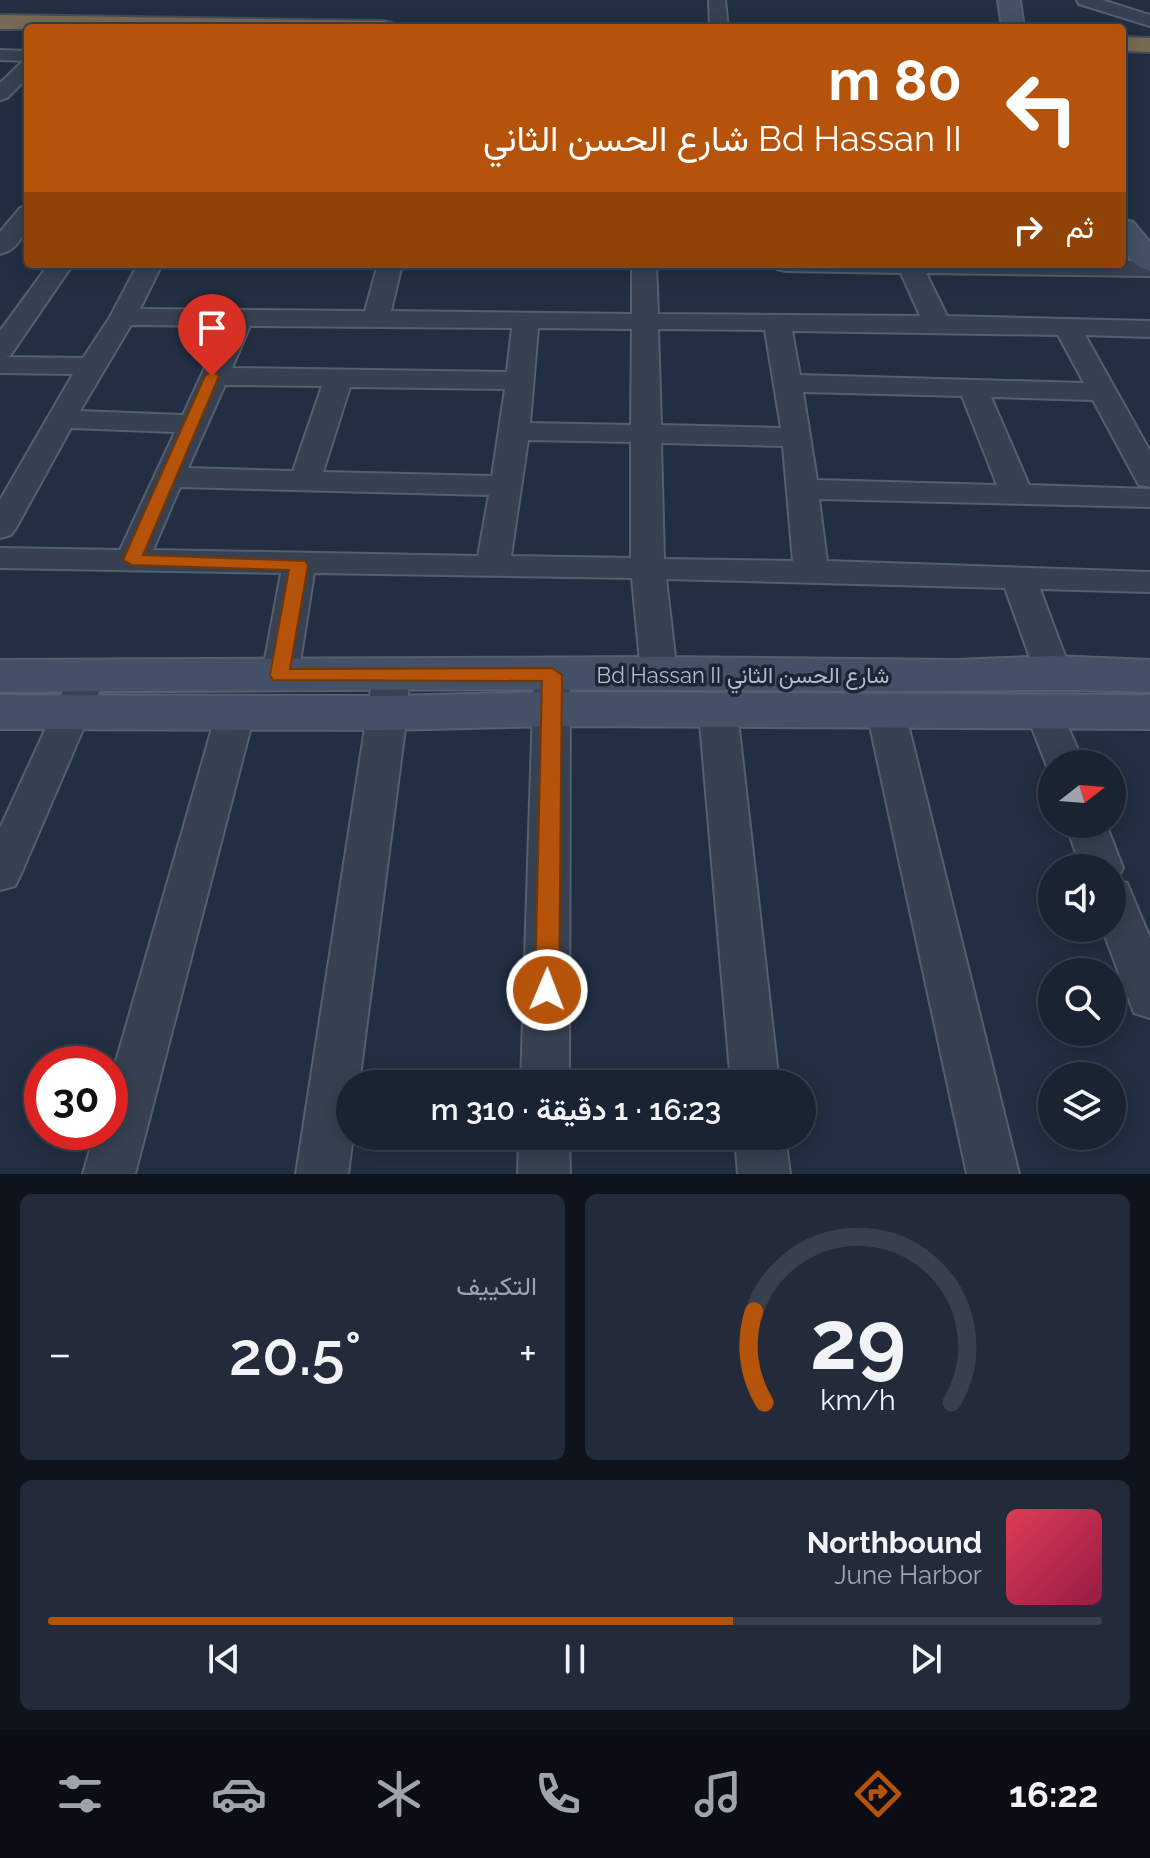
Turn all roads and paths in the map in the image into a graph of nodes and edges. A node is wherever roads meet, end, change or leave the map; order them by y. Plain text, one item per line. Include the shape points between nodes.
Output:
1 (717, 0) edge
2 (1009, 0) edge
3 (1031, 0) edge
4 (1086, 0) edge
5 (1150, 7) edge
6 (1150, 21) edge
7 (0, 22) edge
8 (128, 24) edge
9 (719, 24) edge
10 (1012, 24) edge
11 (1034, 24) edge
12 (0, 30) edge
13 (24, 31) edge
14 (1126, 44) edge
15 (1150, 45) edge
16 (1126, 52) edge
17 (1150, 52) edge
18 (0, 55) edge
19 (24, 56) edge
20 (24, 71) edge
21 (0, 94) edge
22 (24, 218) edge
23 (1126, 233) edge
24 (0, 247) edge
25 (0, 256) edge
26 (24, 256) edge
27 (1150, 262) edge
28 (58, 268) edge
29 (148, 268) edge
30 (389, 268) edge
31 (644, 268) edge
32 (911, 268) edge
33 (1113, 268) edge
34 (1150, 269) edge
35 (123, 317) junction
36 (241, 317) junction
37 (376, 320) junction
38 (526, 321) junction
39 (644, 322) junction
40 (777, 322) junction
41 (937, 324) junction
42 (1067, 327) junction
43 (1150, 329) edge
44 (0, 350) edge
45 (0, 365) edge
46 (91, 366) junction
47 (212, 376) junction
48 (339, 377) junction
49 (518, 381) junction
50 (788, 383) junction
51 (973, 388) junction
52 (1103, 392) junction
53 (60, 419) junction
54 (190, 424) junction
55 (515, 431) junction
56 (647, 432) junction
57 (797, 437) junction
58 (167, 477) junction
59 (1150, 478) edge
60 (305, 480) junction
61 (12, 483) edge
62 (505, 486) junction
63 (802, 489) junction
64 (1017, 495) junction
65 (1150, 498) edge
66 (0, 528) edge
67 (0, 558) edge
68 (132, 560) junction
69 (299, 565) junction
70 (493, 565) junction
71 (648, 570) junction
72 (811, 571) junction
73 (1019, 579) junction
74 (1150, 582) edge
75 (659, 673) junction
76 (280, 675) junction
77 (0, 676) edge
78 (1150, 676) edge
79 (1049, 691) junction
80 (553, 692) junction
81 (390, 694) junction
82 (78, 695) junction
83 (236, 711) junction
84 (718, 711) junction
85 (0, 712) edge
86 (886, 712) junction
87 (1150, 712) edge
88 (1061, 750) edge
89 (0, 874) edge
90 (1126, 933) edge
91 (1150, 999) edge
92 (545, 1070) edge
93 (754, 1070) edge
94 (544, 1150) edge
95 (761, 1150) edge
96 (109, 1174) edge
97 (322, 1174) edge
98 (544, 1174) edge
99 (764, 1174) edge
100 (993, 1174) edge

1 - 9 street
2 - 10 street
3 - 11 street
4 - 5 street
4 - 6 street
7 - 8 highway
12 - 13 highway
14 - 15 highway
16 - 17 highway
18 - 19 street
20 - 21 street
22 - 24 street
23 - 27 street
25 - 26 street
28 - 44 street
29 - 35 street
30 - 37 street
31 - 39 street
32 - 41 street
33 - 34 street
35 - 36 street
35 - 46 street
36 - 37 street
36 - 47 street
37 - 38 street
38 - 39 street
38 - 49 street
39 - 40 street
39 - 56 street
40 - 41 street
40 - 50 street
41 - 42 street
42 - 43 street
42 - 52 street
45 - 46 street
46 - 53 street
47 - 48 street
47 - 54 street
48 - 49 street
48 - 60 street
49 - 55 street
50 - 51 street
50 - 57 street
51 - 52 street
51 - 64 street
52 - 59 street
53 - 54 street
53 - 61 street
54 - 58 street
55 - 56 street
55 - 62 street
56 - 57 street
56 - 71 street
57 - 63 street
58 - 60 street
58 - 68 street
60 - 62 street
61 - 66 street
62 - 70 street
63 - 64 street
63 - 72 street
64 - 65 street
67 - 68 street
68 - 69 street
69 - 70 street
69 - 76 street
70 - 71 street
71 - 72 street
71 - 75 street
72 - 73 street
73 - 74 street
73 - 79 street
75 - 79 street, Bd Hassan II شارع الحسن الثاني via 955,676
75 - 80 street, Bd Hassan II شارع الحسن الثاني
76 - 81 street, Bd Hassan II شارع الحسن الثاني
76 - 82 street, Bd Hassan II شارع الحسن الثاني
77 - 82 street, Bd Hassan II شارع الحسن الثاني
78 - 79 street, Bd Hassan II شارع الحسن الثاني
79 - 86 street, Bd Hassan II شارع الحسن الثاني
79 - 87 street, Bd Hassan II شارع الحسن الثاني
79 - 88 street
80 - 81 street, Bd Hassan II شارع الحسن الثاني
80 - 84 street, Bd Hassan II شارع الحسن الثاني
80 - 92 street
81 - 83 street, Bd Hassan II شارع الحسن الثاني
81 - 97 street
82 - 83 street, Bd Hassan II شارع الحسن الثاني
82 - 85 street, Bd Hassan II شارع الحسن الثاني
82 - 89 street
83 - 96 street
84 - 86 street, Bd Hassan II شارع الحسن الثاني
84 - 93 street
86 - 100 street
90 - 91 street
94 - 98 street
95 - 99 street

